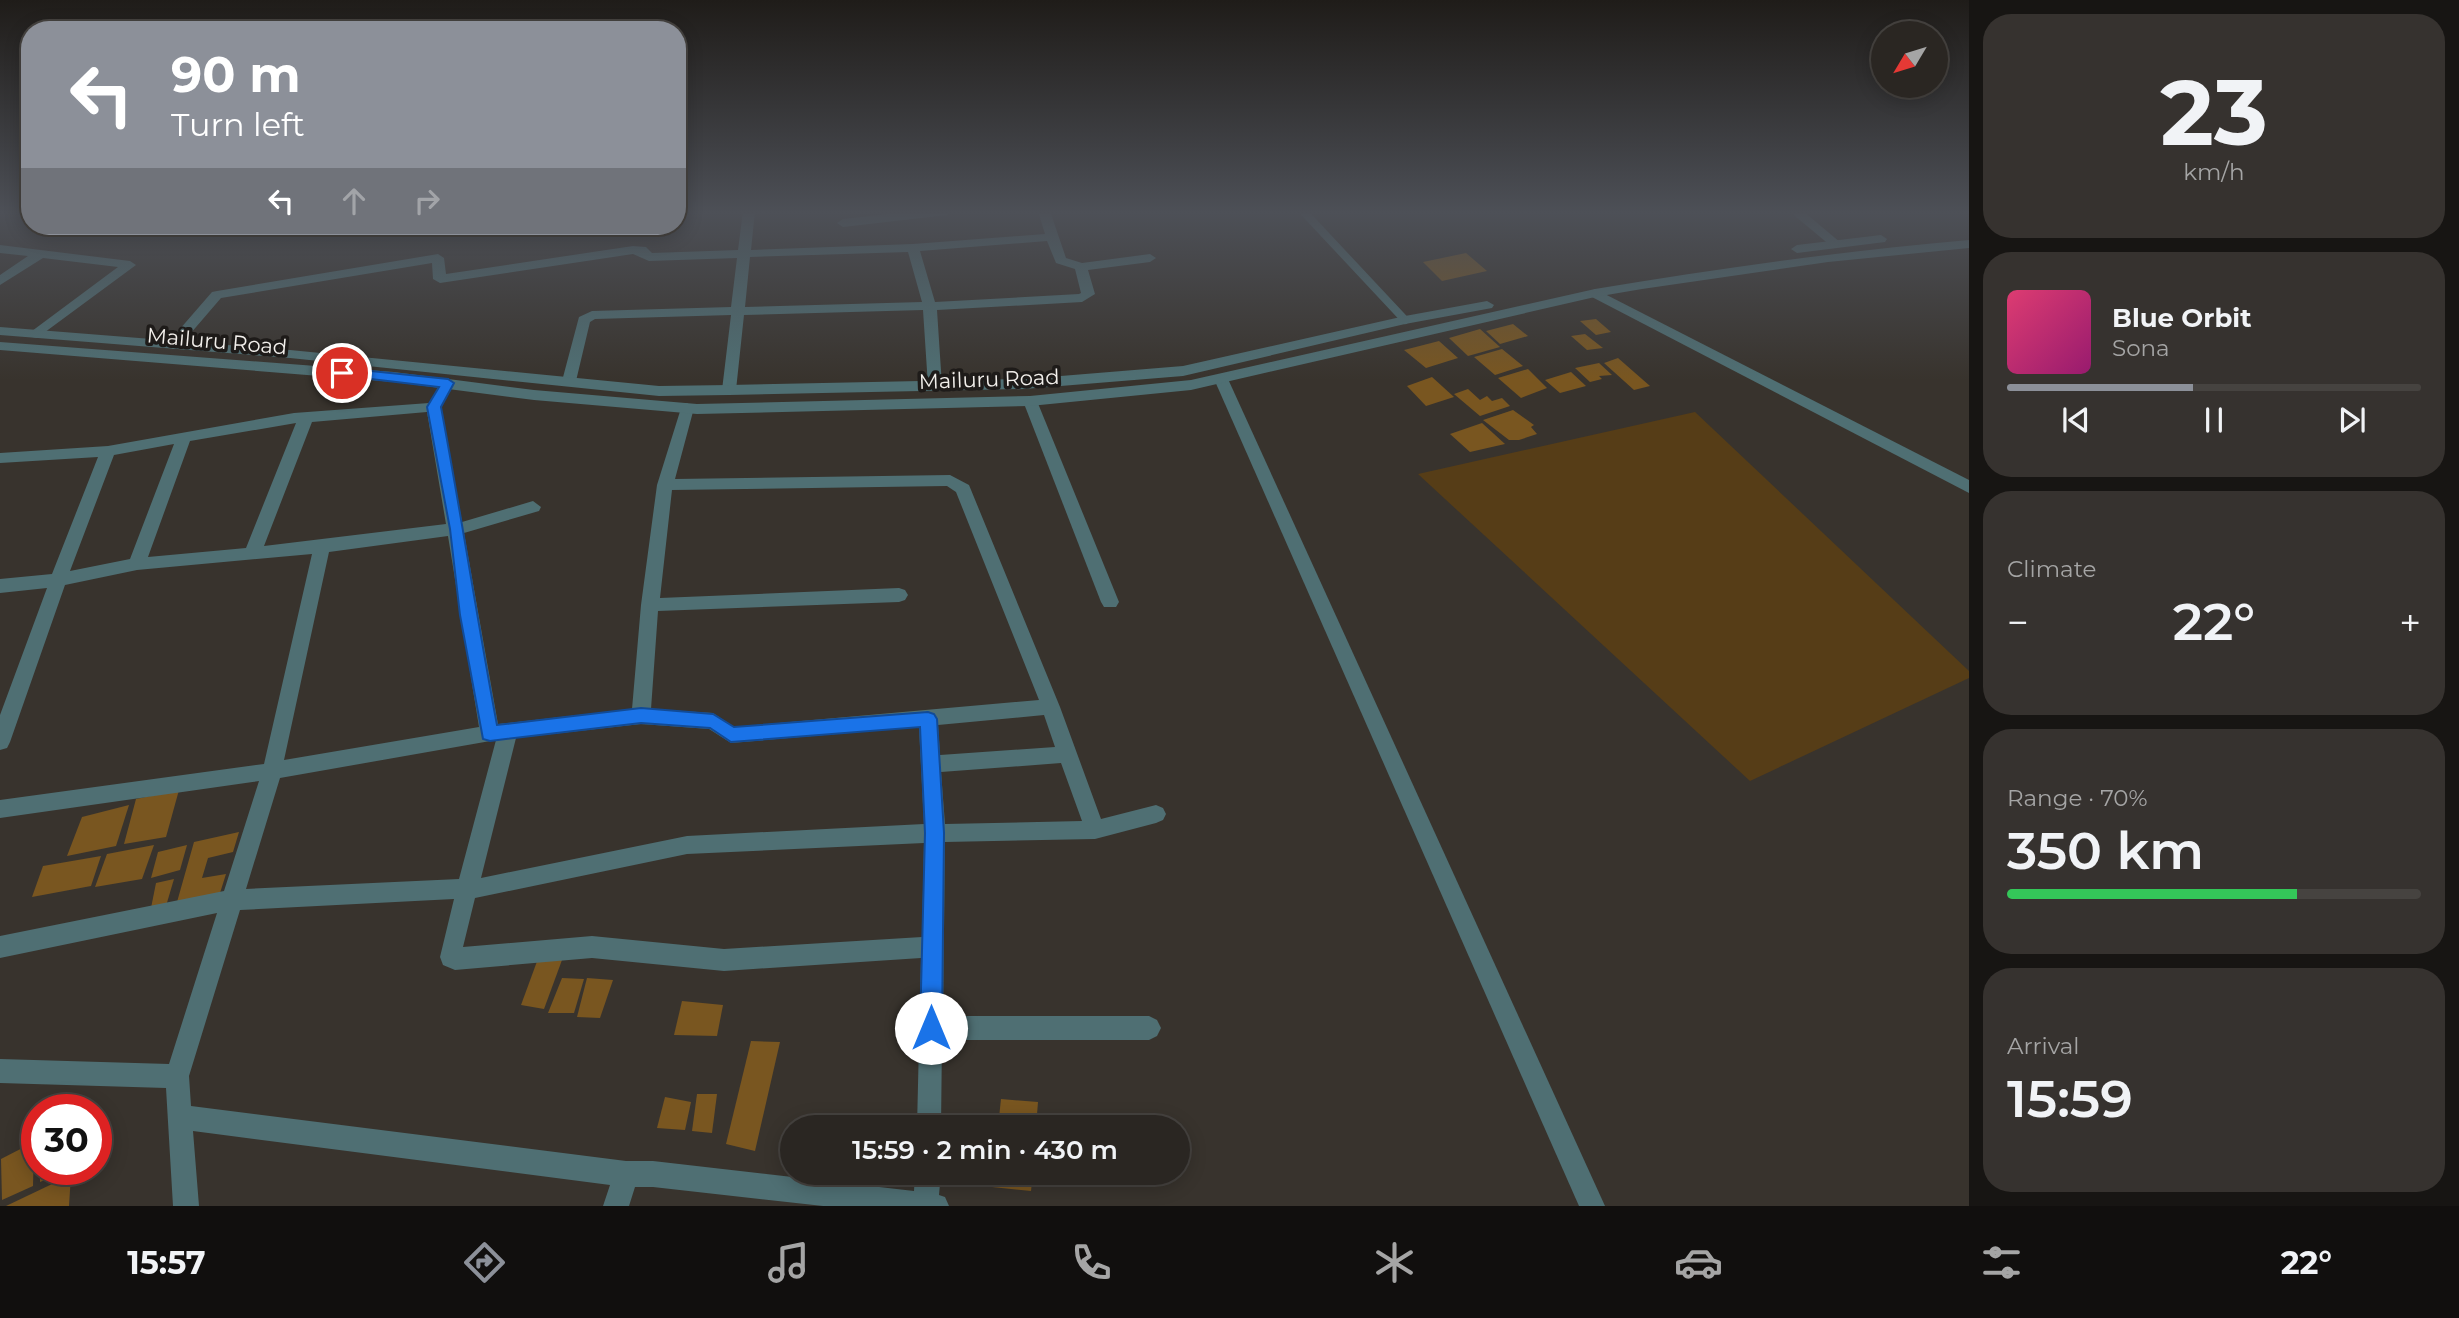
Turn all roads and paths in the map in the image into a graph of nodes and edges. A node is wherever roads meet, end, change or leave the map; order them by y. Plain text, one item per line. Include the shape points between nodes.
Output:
1 (21, 267) edge
2 (127, 267) edge
3 (383, 267) edge
4 (439, 267) edge
5 (518, 267) edge
6 (743, 267) edge
7 (919, 267) edge
8 (1081, 267) edge
9 (1356, 267) edge
10 (1699, 267) edge
11 (1757, 267) edge
12 (0, 281) edge
13 (1595, 293) junction
14 (930, 306) junction
15 (738, 310) junction
16 (1405, 320) junction
17 (0, 331) edge
18 (1419, 332) junction
19 (37, 334) junction
20 (173, 345) junction
21 (0, 346) edge
22 (1221, 379) junction
23 (569, 381) junction
24 (448, 383) junction
25 (935, 386) junction
26 (729, 390) junction
27 (1030, 401) junction
28 (434, 407) junction
29 (687, 408) junction
30 (306, 417) junction
31 (184, 438) junction
32 (108, 452) junction
33 (0, 458) edge
34 (665, 485) junction
35 (1969, 487) edge
36 (533, 508) dead end
37 (457, 529) junction
38 (322, 547) junction
39 (253, 552) junction
40 (137, 564) junction
41 (58, 580) junction
42 (0, 586) edge
43 (899, 595) dead end
44 (1110, 601) dead end
45 (650, 605) junction
46 (1051, 707) junction
47 (641, 716) junction
48 (928, 719) junction
49 (499, 733) junction
50 (0, 742) edge
51 (1068, 754) junction
52 (931, 764) junction
53 (272, 771) junction
54 (0, 809) edge
55 (1157, 814) dead end
56 (1095, 830) junction
57 (935, 833) junction
58 (466, 889) junction
59 (230, 900) junction
60 (0, 947) edge
61 (931, 947) junction
62 (931, 1028) junction
63 (1149, 1028) dead end
64 (0, 1071) edge
65 (177, 1076) junction
66 (929, 1115) edge
67 (180, 1117) junction
68 (626, 1174) junction
69 (929, 1185) edge
70 (930, 1205) edge
71 (186, 1206) edge
72 (616, 1206) edge
73 (1592, 1206) edge

1 - 12 street
2 - 19 street
3 - 20 street via 217,295
4 - 5 street via 440,279
6 - 15 street
7 - 14 street
8 - 14 street via 1088,294 1082,298
9 - 16 lane
10 - 16 street
11 - 13 street, Mailuru Road
13 - 18 street, Mailuru Road
13 - 35 street
14 - 15 street
14 - 25 street
15 - 23 street via 589,316 584,320
15 - 26 street
16 - 18 street
16 - 25 street via 1183,371 1048,383
17 - 19 street
18 - 22 street, Mailuru Road
19 - 20 street
20 - 23 street
21 - 24 street, Mailuru Road
22 - 27 street, Mailuru Road
22 - 73 street
23 - 26 street via 659,391
24 - 28 street
24 - 29 street, Mailuru Road
25 - 26 street
27 - 29 street, Mailuru Road
27 - 44 street
28 - 30 street
28 - 37 street
29 - 34 street
30 - 31 street
30 - 39 street
31 - 32 street
31 - 40 street
32 - 33 street
32 - 41 street
34 - 45 street
34 - 46 street via 950,480 958,484
36 - 37 street
37 - 38 street
37 - 49 street via 468,615
38 - 39 street
38 - 53 street
39 - 40 street
40 - 41 street
41 - 42 street
41 - 50 street
43 - 45 street
45 - 47 street
46 - 48 street
46 - 51 street
47 - 48 street via 713,721 731,735
47 - 49 street
48 - 52 street
49 - 53 street
49 - 58 street
51 - 52 street
51 - 56 street
52 - 57 street
53 - 54 street
53 - 59 street
55 - 56 street
56 - 57 street
57 - 58 street via 687,845
57 - 61 street
58 - 59 street
58 - 61 street via 451,951 455,960 592,947 702,960
59 - 60 street
59 - 65 street
61 - 62 street
62 - 63 street
62 - 66 street
64 - 65 street
65 - 67 street
67 - 68 street
67 - 71 street
68 - 70 street
68 - 72 street
69 - 70 street

